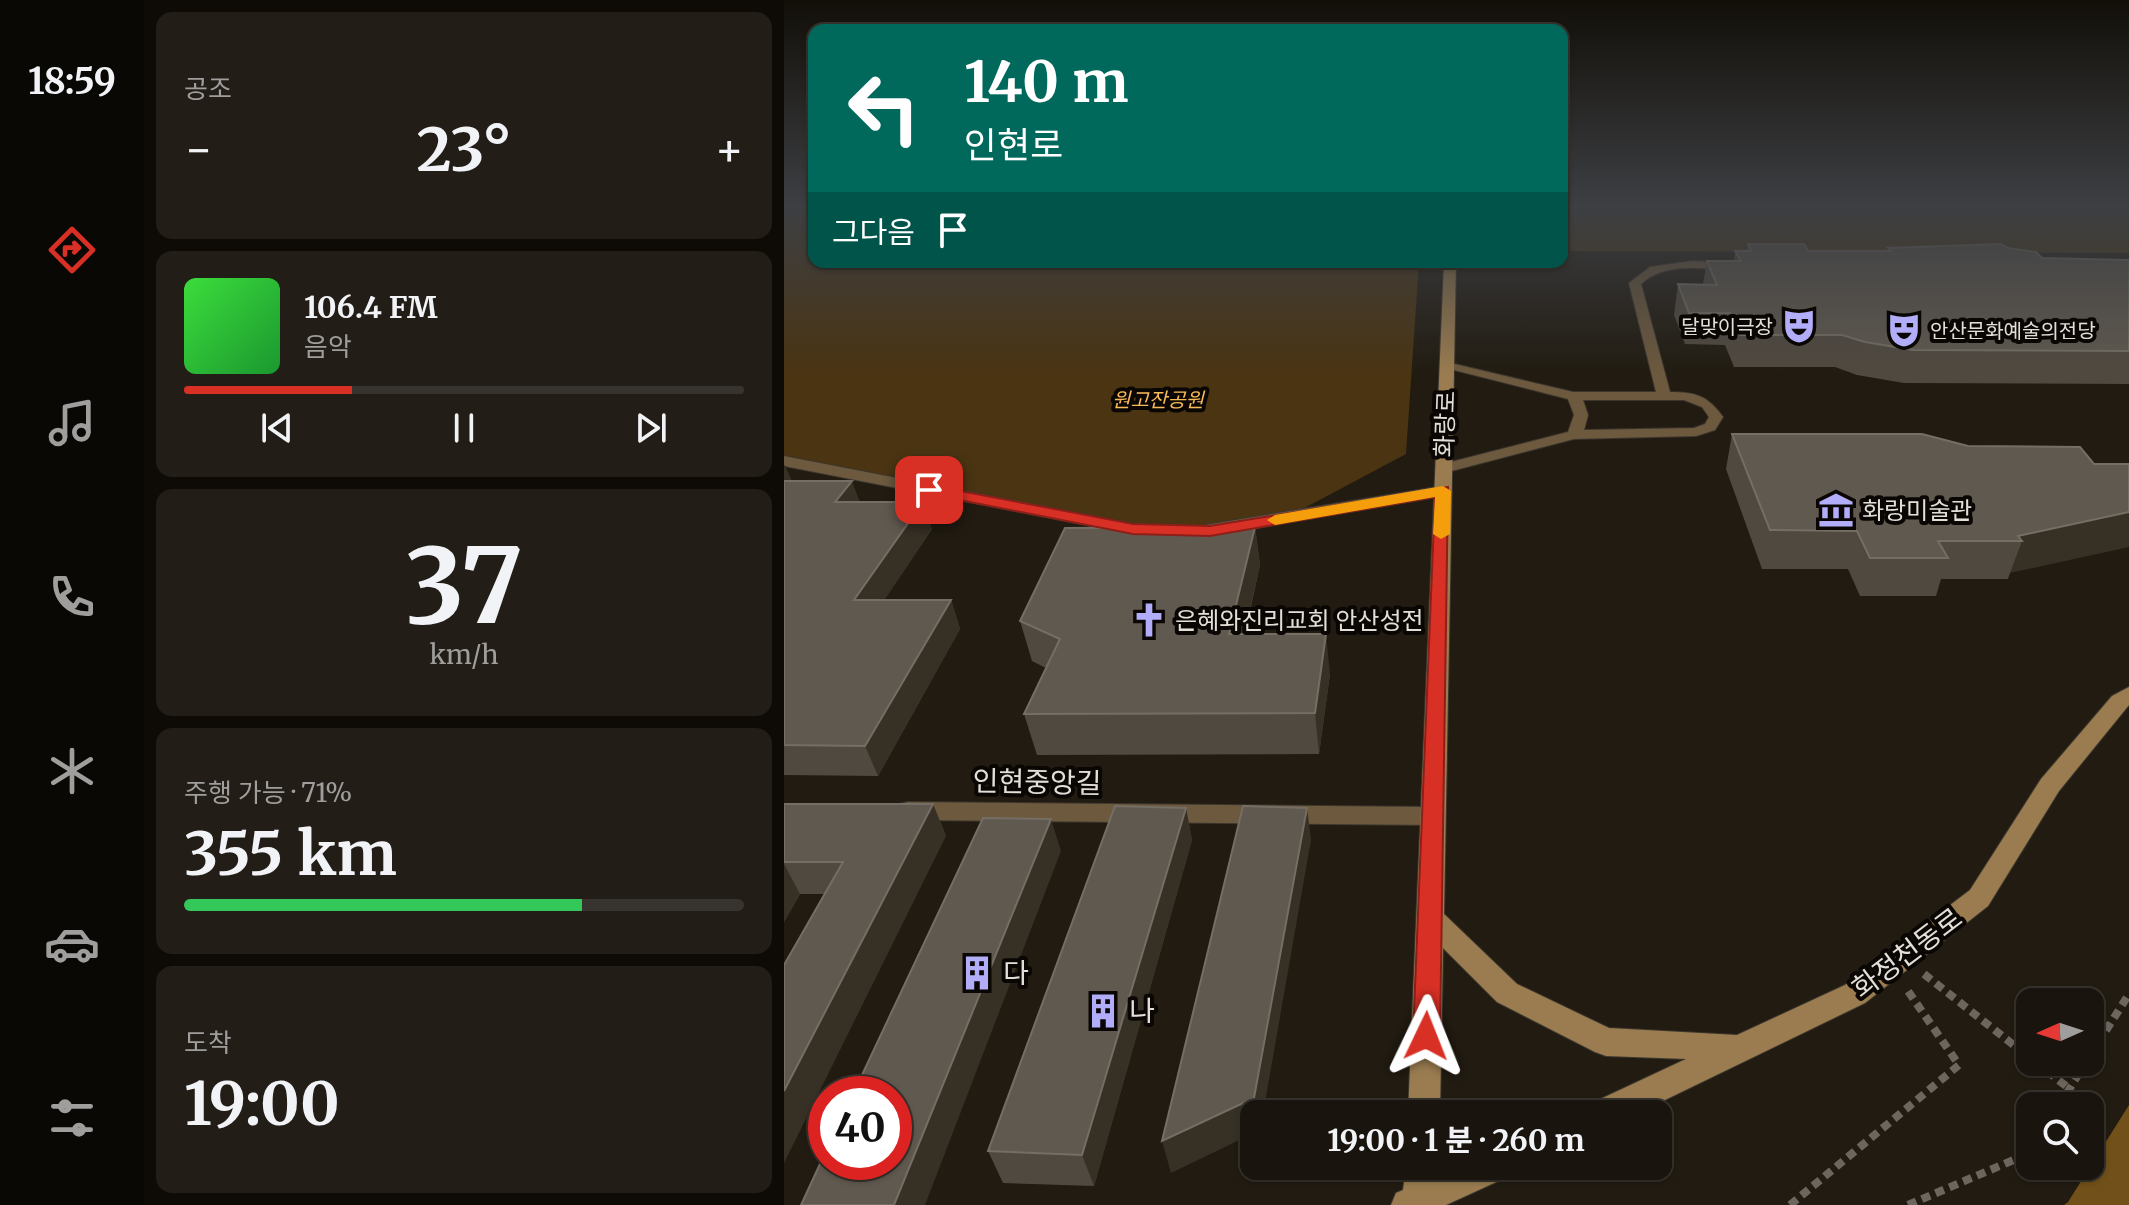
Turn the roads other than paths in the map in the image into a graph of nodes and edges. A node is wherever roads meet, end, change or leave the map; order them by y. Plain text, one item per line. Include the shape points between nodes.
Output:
1 (1739, 266) edge
2 (1450, 268) edge
3 (1447, 364) junction
4 (1664, 395) junction
5 (1573, 396) junction
6 (1574, 435) junction
7 (784, 461) edge
8 (1444, 468) junction
9 (1443, 491) junction
10 (2129, 694) edge
11 (879, 810) edge
12 (1433, 816) junction
13 (1430, 918) junction
14 (1740, 1049) junction
15 (1424, 1100) edge
16 (1633, 1100) edge
17 (1421, 1180) edge
18 (1465, 1180) edge
19 (1418, 1204) edge

1 - 4 lane via 1668,267 1635,283
2 - 3 street, 화랑로
3 - 5 lane
3 - 8 street, 화랑로
4 - 5 lane
4 - 6 lane via 1707,404 1715,412 1715,422 1688,433
5 - 6 lane via 1582,408 1582,423
6 - 8 lane
7 - 9 street via 1133,529 1210,531
8 - 9 street, 화랑로
9 - 12 street, 화랑로
10 - 14 street, 화정천동로 via 2050,785 1979,898 1855,994
11 - 12 street, 인현중앙길
12 - 13 street, 화랑로
13 - 14 street via 1507,993 1606,1042
13 - 15 street, 화랑로
14 - 16 street, 화정천동로
17 - 19 street
18 - 19 street

